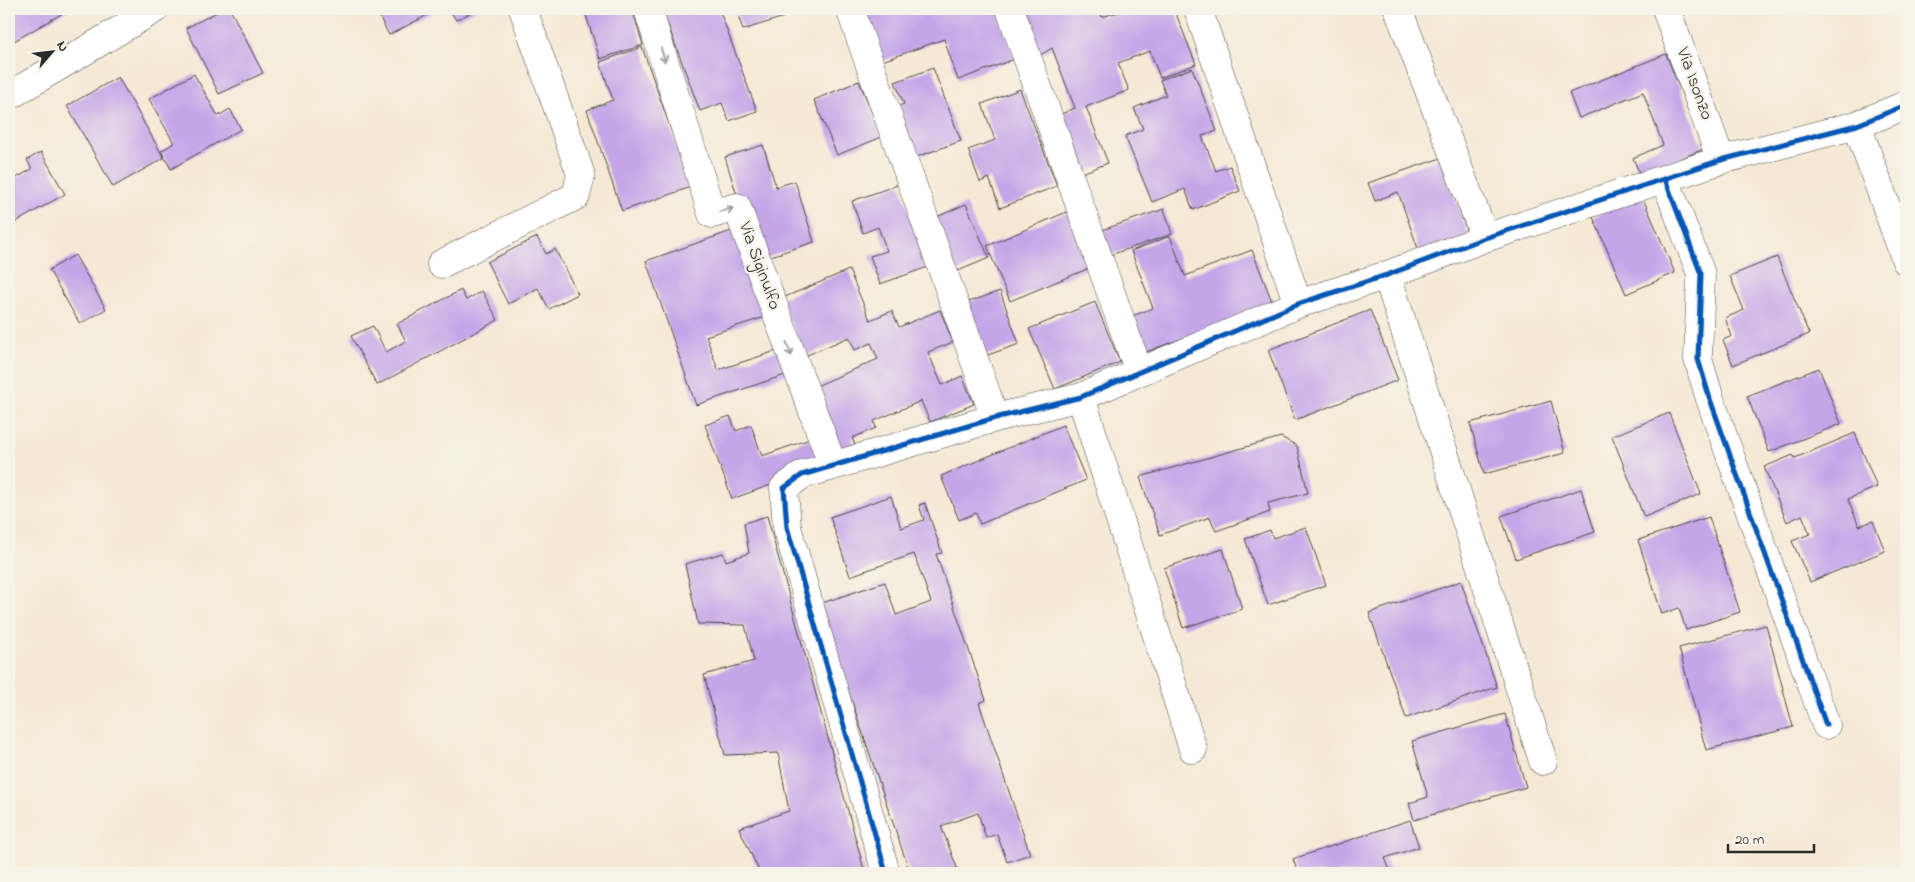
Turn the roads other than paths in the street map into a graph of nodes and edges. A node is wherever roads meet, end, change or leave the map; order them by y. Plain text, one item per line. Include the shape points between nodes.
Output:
1 (155, 9) edge
2 (523, 9) edge
3 (648, 9) edge
4 (850, 9) edge
5 (1010, 9) edge
6 (1198, 9) edge
7 (1398, 9) edge
8 (1666, 9) edge
9 (9, 96) edge
10 (1906, 105) edge
11 (1857, 125) junction
12 (1722, 160) junction
13 (1664, 179) junction
14 (1486, 238) junction
15 (1906, 261) edge
16 (441, 264) dead end
17 (1387, 275) junction
18 (1298, 304) junction
19 (1140, 372) junction
20 (1081, 397) junction
21 (994, 418) junction
22 (833, 466) junction
23 (1826, 724) dead end
24 (1193, 749) dead end
25 (1543, 761) dead end
26 (886, 873) edge

1 - 9 street
2 - 16 street via 581,175 576,196
3 -> 22 street, Via Siginulfo via 712,214 737,207
4 - 21 street
5 - 19 street
6 - 18 street
7 - 14 street
8 - 12 street, Via Isonzo
10 - 11 street
11 - 12 street
11 - 15 street
12 - 13 street
13 - 14 street
13 - 23 street via 1701,274 1698,360
14 - 17 street
17 - 18 street
17 - 25 street
18 - 19 street
19 - 20 street
20 - 21 street
20 - 24 street
21 - 22 street
22 - 26 street via 802,475 784,488 787,526

